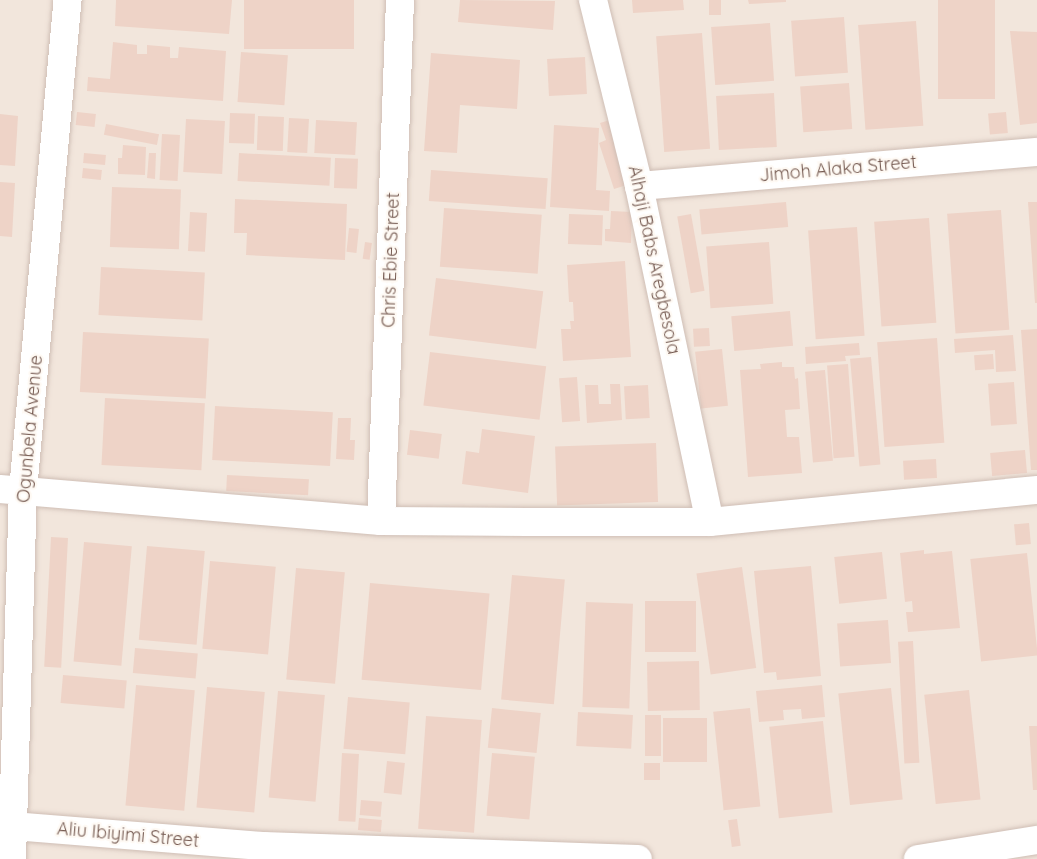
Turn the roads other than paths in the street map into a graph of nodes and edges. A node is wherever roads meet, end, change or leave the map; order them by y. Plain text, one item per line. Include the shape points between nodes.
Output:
1 (68, 0) edge
2 (400, 0) edge
3 (593, 0) edge
4 (1037, 152) edge
5 (639, 186) junction
6 (12, 490) edge
7 (1037, 490) edge
8 (381, 520) junction
9 (710, 522) junction
10 (7, 826) edge
11 (1037, 840) edge
12 (12, 859) edge
13 (638, 859) edge
14 (918, 859) edge

1 - 6 street, Ogunbela Avenue
2 - 8 street, Chris Ebie Street
3 - 5 street, Alhaji Babs Aregbesola
4 - 5 street, Jimoh Alaka Street
5 - 9 street, Alhaji Babs Aregbesola
6 - 8 street
6 - 10 street, Ogunbela Avenue
7 - 9 street
8 - 9 street
10 - 12 street, Ogunbela Avenue
10 - 13 street, Aliu Ibiyimi Street via 263,846
11 - 14 street

